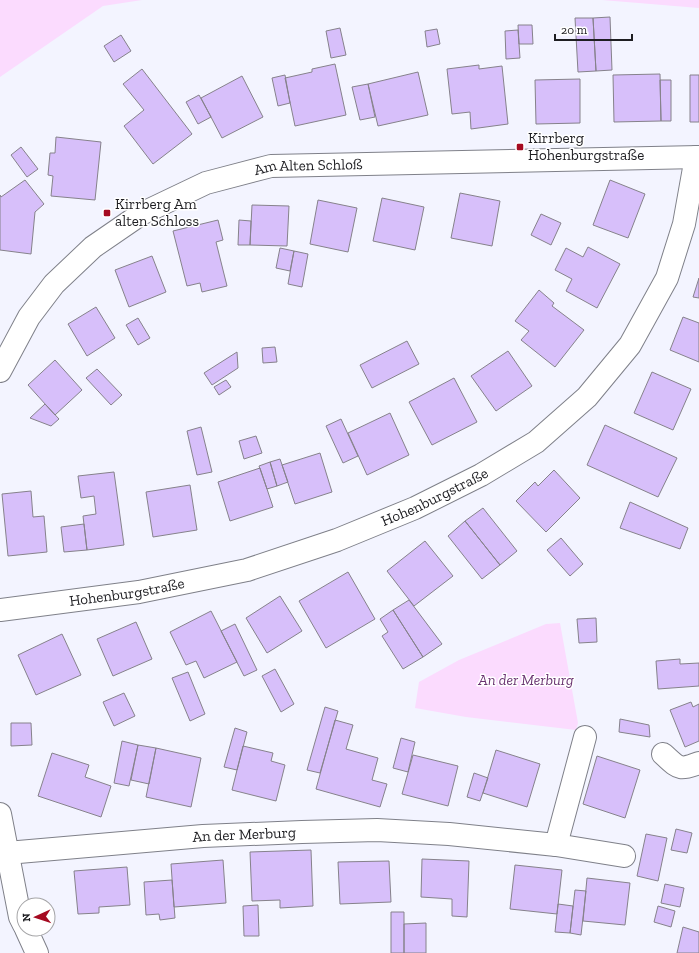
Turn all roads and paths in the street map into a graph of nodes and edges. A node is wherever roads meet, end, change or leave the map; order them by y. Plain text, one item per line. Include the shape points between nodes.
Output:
1 (698, 158) edge
2 (0, 371) edge
3 (0, 610) edge
4 (585, 737) dead end
5 (663, 754) dead end
6 (699, 762) edge
7 (0, 814) edge
8 (556, 845) junction
9 (7, 852) junction
10 (624, 856) dead end
11 (16, 897) edge
12 (30, 937) edge
13 (37, 953) edge

1 - 2 street, Am Alten Schloß via 271,166 206,183 141,214 93,247 54,284 29,317
1 - 3 street, Hohenburgstraße via 684,224 667,278 630,345 587,397 536,442 481,475 415,508 337,540 248,570 139,592
4 - 8 street
5 - 6 street via 679,767 686,768
7 - 9 street
8 - 9 street, An der Merburg via 449,834 377,830 204,836
8 - 10 street, An der Merburg
9 - 11 street
12 - 13 street

